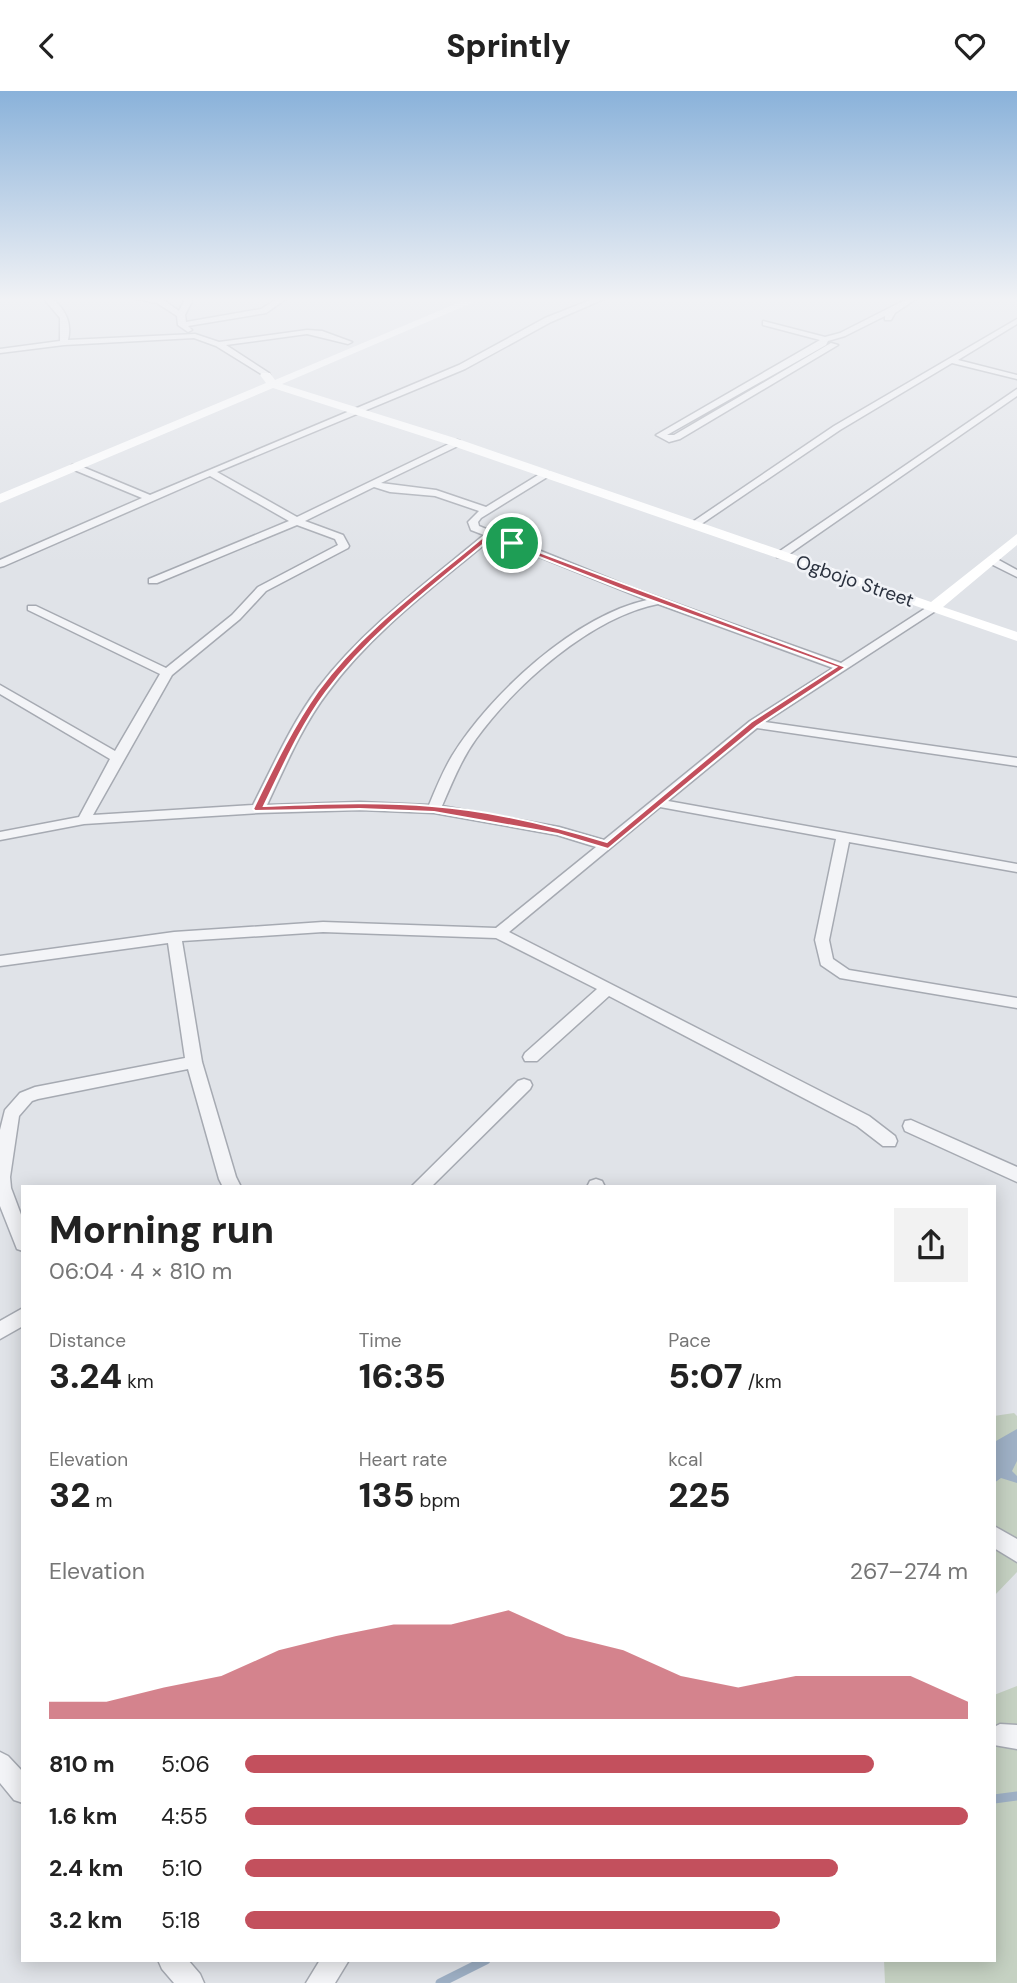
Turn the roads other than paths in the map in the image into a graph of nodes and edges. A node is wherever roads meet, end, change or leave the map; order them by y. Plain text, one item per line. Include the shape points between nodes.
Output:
1 (251, 387) edge
2 (254, 387) edge
3 (289, 387) edge
4 (414, 387) edge
5 (747, 387) edge
6 (757, 387) edge
7 (904, 387) edge
8 (1017, 392) edge
9 (355, 412) junction
10 (457, 443) junction
11 (75, 467) junction
12 (210, 472) junction
13 (545, 474) junction
14 (373, 484) junction
15 (0, 486) edge
16 (149, 498) junction
17 (0, 499) edge
18 (486, 510) junction
19 (297, 521) junction
20 (693, 525) junction
21 (490, 535) junction
22 (1017, 538) edge
23 (781, 555) junction
24 (993, 561) junction
25 (0, 564) edge
26 (1017, 574) edge
27 (153, 581) dead end
28 (626, 589) junction
29 (659, 601) junction
30 (631, 606) junction
31 (32, 607) dead end
32 (933, 608) junction
33 (1017, 637) edge
34 (842, 667) junction
35 (167, 673) junction
36 (0, 689) edge
37 (754, 724) junction
38 (117, 758) junction
39 (1017, 762) edge
40 (658, 803) junction
41 (258, 809) junction
42 (434, 809) junction
43 (84, 820) junction
44 (0, 836) edge
45 (843, 838) junction
46 (608, 846) junction
47 (1017, 868) edge
48 (499, 933) junction
49 (174, 937) junction
50 (0, 961) edge
51 (607, 989) junction
52 (1017, 1003) edge
53 (531, 1057) dead end
54 (194, 1062) junction
55 (524, 1085) dead end
56 (911, 1125) dead end
57 (889, 1141) dead end
58 (1017, 1175) edge
59 (232, 1185) edge
60 (421, 1185) edge
61 (21, 1239) edge
62 (21, 1317) edge
63 (0, 1331) edge
64 (996, 1537) edge
65 (1017, 1551) edge
66 (0, 1764) edge
67 (21, 1789) edge
68 (173, 1962) edge
69 (335, 1962) edge
70 (191, 1983) edge
71 (319, 1983) edge

1 - 15 main road
2 - 11 main road
3 - 9 main road, Ogbojo Street
4 - 9 street
5 - 6 street via 660,435 677,437
7 - 20 street
8 - 23 street
9 - 10 main road, Ogbojo Street
9 - 12 street
10 - 13 main road, Ogbojo Street
10 - 14 street
11 - 16 street
11 - 17 main road
12 - 16 street
12 - 19 street
13 - 18 street
13 - 20 main road, Ogbojo Street
14 - 18 street via 436,493
14 - 19 street
16 - 25 street
18 - 21 street via 473,522 475,528
19 - 27 street
19 - 35 street via 339,537 344,546 261,589 236,617
20 - 23 main road, Ogbojo Street
21 - 28 street
21 - 41 street via 402,608 341,669 299,726
22 - 24 main road
23 - 32 main road, Ogbojo Street
24 - 26 street
24 - 32 main road
28 - 29 street
28 - 30 street
29 - 30 street
29 - 34 street
30 - 42 street via 561,651 488,716 459,754
31 - 35 street
32 - 33 main road, Ogbojo Street
32 - 34 street
34 - 37 street
35 - 38 street
36 - 38 street
37 - 39 street
37 - 40 street
38 - 43 street
40 - 45 street
40 - 46 street
41 - 42 street
41 - 43 street
42 - 46 street via 559,831
43 - 44 street
45 - 47 street
45 - 52 street via 822,940 826,961 845,974
46 - 48 street
48 - 49 street via 323,927
48 - 51 street
49 - 50 street
49 - 54 street
51 - 53 street
51 - 57 street via 863,1121
54 - 59 street
54 - 61 street via 35,1093 17,1105 11,1114 1,1177
55 - 60 street
56 - 58 street
62 - 63 street
64 - 65 street
66 - 67 street
68 - 70 street
69 - 71 street

